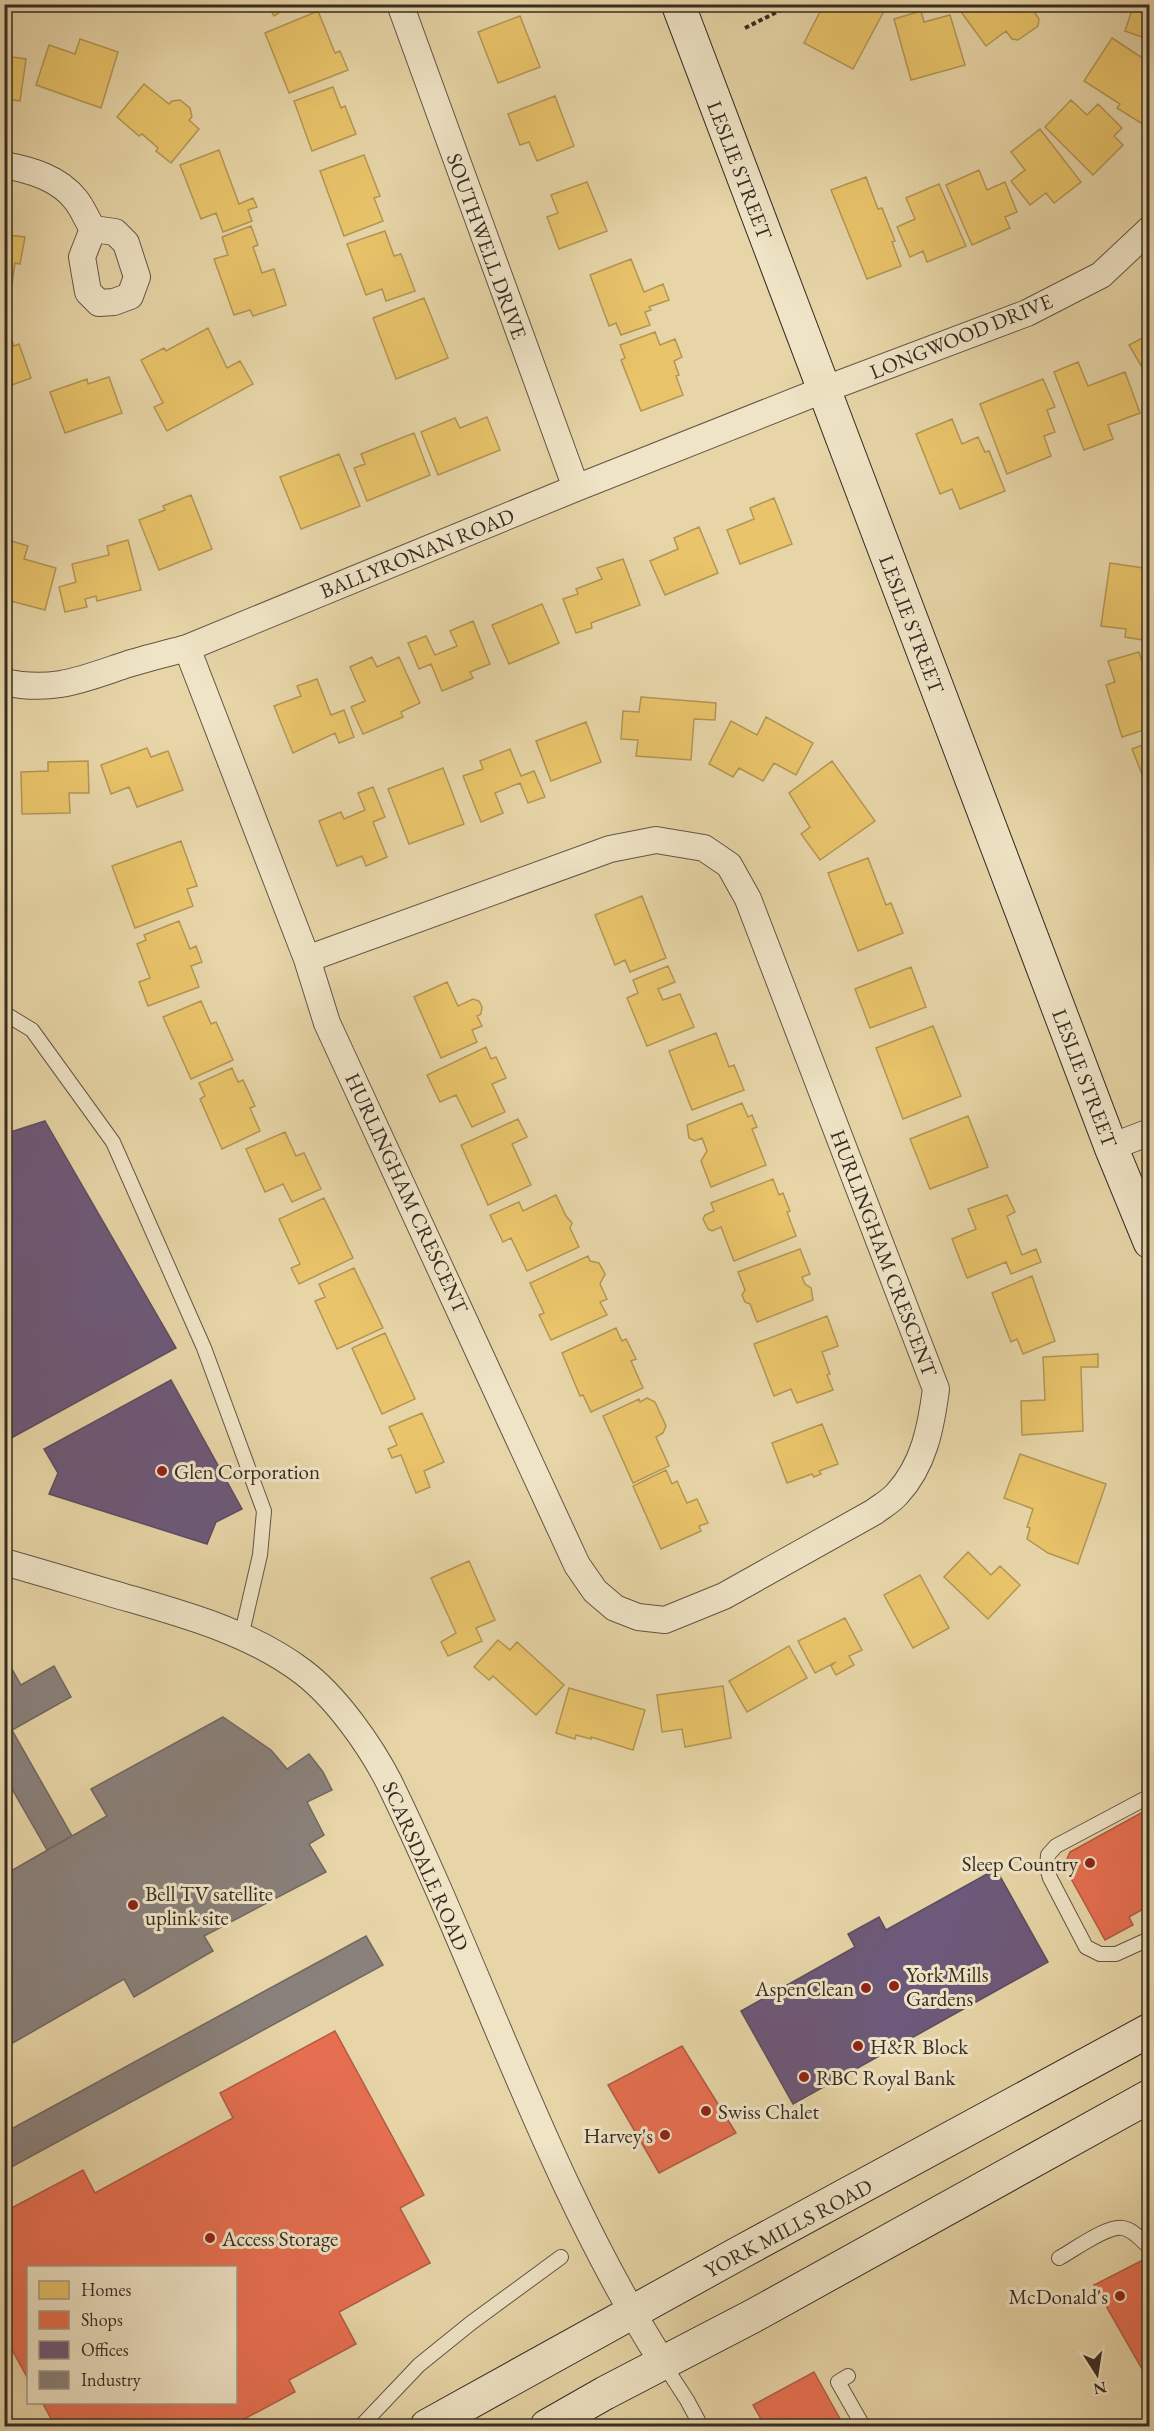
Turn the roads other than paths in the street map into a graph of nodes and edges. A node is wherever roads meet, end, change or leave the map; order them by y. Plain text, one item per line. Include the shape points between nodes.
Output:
1 (400, 4) edge
2 (678, 4) edge
3 (4, 165) edge
4 (93, 229) dead end
5 (1149, 229) edge
6 (823, 390) junction
7 (576, 488) junction
8 (187, 648) junction
9 (4, 682) edge
10 (307, 959) junction
11 (4, 1013) edge
12 (1149, 1132) edge
13 (1111, 1147) junction
14 (1149, 1242) edge
15 (4, 1562) edge
16 (241, 1636) junction
17 (1149, 1796) edge
18 (1149, 1939) edge
19 (1149, 2030) edge
20 (1149, 2096) edge
21 (1149, 2248) edge
22 (561, 2257) dead end
23 (1059, 2258) dead end
24 (631, 2314) junction
25 (663, 2363) junction
26 (848, 2376) dead end
27 (556, 2422) edge
28 (361, 2427) edge
29 (427, 2427) edge
30 (701, 2427) edge
31 (862, 2427) edge

1 - 7 street, SOUTHWELL DRIVE
2 - 6 main road, LESLIE STREET
3 - 4 street via 32,170 55,182 76,199
5 - 6 street, LONGWOOD DRIVE via 1101,275 1027,313
6 - 7 street, BALLYRONAN ROAD
6 - 13 main road, LESLIE STREET
7 - 8 street, BALLYRONAN ROAD
8 - 9 street, BALLYRONAN ROAD via 74,682 28,687
8 - 10 street, HURLINGHAM CRESCENT
10 - 10 street, HURLINGHAM CRESCENT via 327,1023 577,1565 595,1591 615,1608 638,1617 664,1620 724,1596 874,1512 897,1495 920,1460 931,1428 936,1389 748,900 729,865 704,848 664,841 610,849
11 - 16 lane via 32,1030 113,1142 204,1348 264,1511 260,1555
12 - 13 street
13 - 14 main road, LESLIE STREET
15 - 16 street, SCARSDALE ROAD via 173,1611
16 - 24 street, SCARSDALE ROAD via 276,1654 312,1680 347,1719 382,1768 593,2240
17 - 18 lane via 1056,1846 1048,1855 1047,1868 1055,1891 1086,1947 1100,1954 1116,1954
19 - 24 main road, YORK MILLS ROAD
20 - 25 main road
21 - 23 lane via 1123,2228 1108,2230
22 - 28 lane via 418,2365
24 - 25 street, SCARSDALE ROAD
24 - 29 main road, YORK MILLS ROAD
25 - 27 main road
25 - 30 lane
26 - 31 lane via 838,2382

